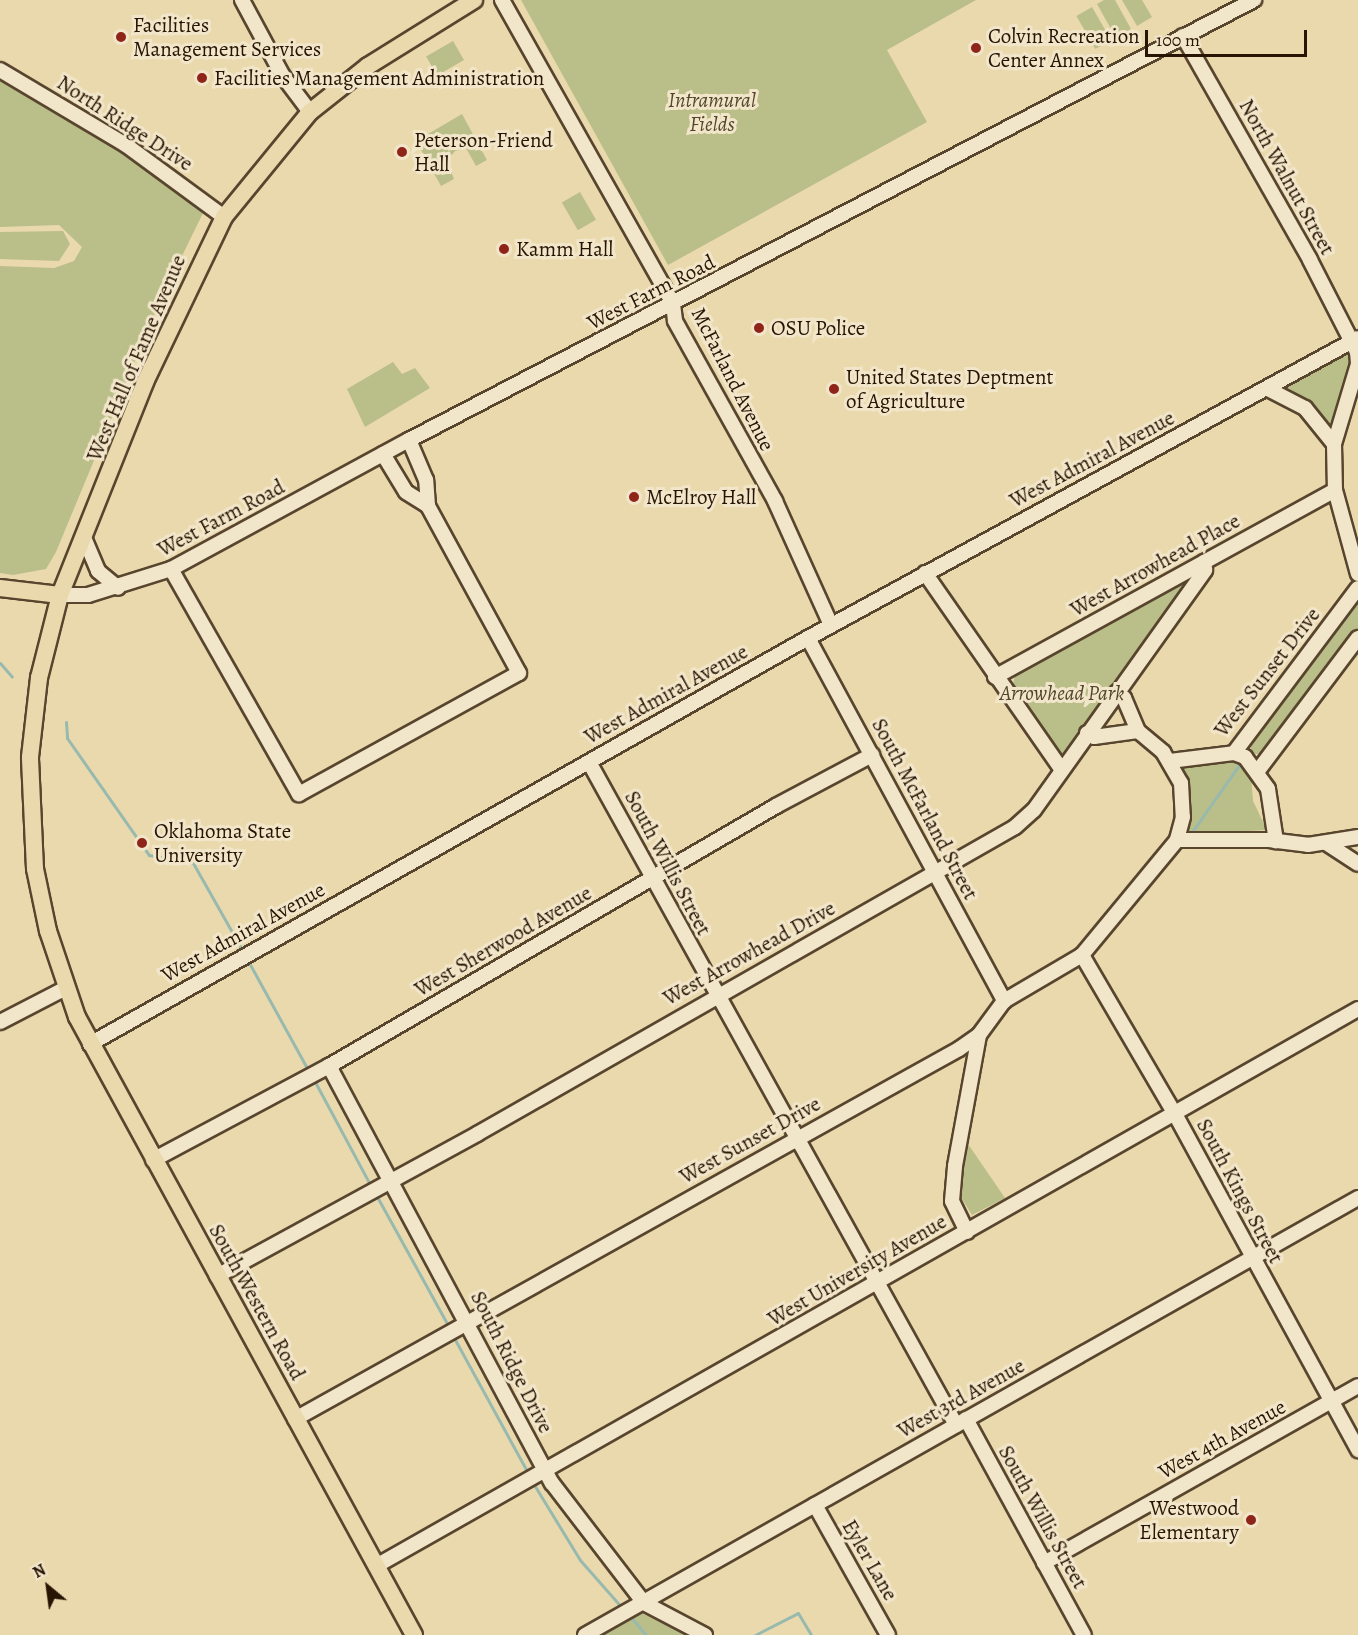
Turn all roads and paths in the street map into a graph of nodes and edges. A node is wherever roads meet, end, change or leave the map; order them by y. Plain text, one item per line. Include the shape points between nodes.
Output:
1 (242, 0) edge
2 (474, 0) edge
3 (502, 0) edge
4 (1254, 0) edge
5 (1183, 36) junction
6 (0, 70) edge
7 (310, 112) junction
8 (224, 217) junction
9 (673, 304) junction
10 (1355, 340) edge
11 (1358, 364) edge
12 (1268, 389) junction
13 (409, 440) junction
14 (1334, 444) junction
15 (383, 454) junction
16 (1335, 490) junction
17 (428, 506) junction
18 (85, 540) junction
19 (1204, 562) junction
20 (171, 570) junction
21 (925, 573) junction
22 (1358, 574) edge
23 (118, 588) junction
24 (1358, 588) edge
25 (4, 589) edge
26 (60, 595) junction
27 (831, 625) junction
28 (808, 638) junction
29 (1358, 638) edge
30 (994, 677) junction
31 (1117, 692) junction
32 (1138, 731) junction
33 (1087, 733) junction
34 (1234, 753) junction
35 (872, 755) junction
36 (1170, 761) junction
37 (589, 762) junction
38 (1061, 769) junction
39 (1257, 772) junction
40 (1358, 837) edge
41 (1176, 840) junction
42 (1276, 841) junction
43 (1326, 843) junction
44 (1358, 864) edge
45 (935, 872) junction
46 (652, 878) junction
47 (1082, 955) junction
48 (66, 988) junction
49 (716, 996) junction
50 (1004, 1001) junction
51 (1358, 1009) edge
52 (0, 1022) edge
53 (979, 1035) junction
54 (90, 1044) junction
55 (317, 1072) junction
56 (1175, 1114) junction
57 (795, 1139) junction
58 (153, 1160) junction
59 (391, 1181) junction
60 (1358, 1198) edge
61 (968, 1232) junction
62 (1252, 1258) junction
63 (217, 1276) junction
64 (877, 1283) junction
65 (469, 1322) junction
66 (1358, 1386) edge
67 (1331, 1401) junction
68 (295, 1419) junction
69 (961, 1422) junction
70 (1358, 1450) edge
71 (541, 1473) junction
72 (815, 1505) junction
73 (1044, 1563) junction
74 (376, 1566) junction
75 (644, 1603) junction
76 (414, 1635) edge
77 (585, 1635) edge
78 (705, 1635) edge
79 (888, 1635) edge
80 (1084, 1635) edge

1 - 7 street via 283,76
2 - 7 main road, West Hall of Fame Avenue via 385,55
3 - 9 street, McFarland Avenue
4 - 5 street, West Farm Road
5 - 9 street, West Farm Road
5 - 10 street, North Walnut Street
6 - 8 street, North Ridge Drive via 126,145
7 - 8 main road, West Hall of Fame Avenue
8 - 18 main road, West Hall of Fame Avenue via 145,382
9 - 13 street, West Farm Road
9 - 27 street, McFarland Avenue via 675,321 775,501
10 - 11 street, North Walnut Street
10 - 12 street, West Admiral Avenue
11 - 14 street
12 - 14 street via 1305,408
12 - 21 street, West Admiral Avenue
13 - 15 street, West Farm Road
13 - 17 street via 426,480
14 - 16 street
15 - 17 street via 406,492
15 - 20 street, West Farm Road
16 - 19 street, West Arrowhead Place
16 - 22 street
17 - 20 street via 519,673 299,794
18 - 23 street via 98,571
18 - 26 main road, West Hall of Fame Avenue
19 - 30 street, West Arrowhead Place
19 - 31 street, West Arrowhead Drive via 1205,570
20 - 23 street, West Farm Road
21 - 27 street, West Admiral Avenue
21 - 30 street
23 - 26 street, West Farm Road via 88,595
24 - 34 street, West Sunset Drive
25 - 26 main road
26 - 48 main road, West Hall of Fame Avenue via 39,678 30,757 35,869 48,931
27 - 28 street, West Admiral Avenue
28 - 35 street, South McFarland Street
28 - 37 street, West Admiral Avenue
29 - 39 street
30 - 38 street
31 - 32 street via 1124,698
31 - 33 street, West Arrowhead Drive
32 - 33 street via 1094,736
32 - 36 street
33 - 38 street, West Arrowhead Drive
34 - 36 street, West Sunset Drive
34 - 39 street via 1245,757
35 - 45 street, South McFarland Street
35 - 46 street, West Sherwood Avenue
36 - 41 street, West Sunset Drive via 1180,783 1183,817
37 - 46 street, South Willis Street
37 - 54 street, West Admiral Avenue
38 - 45 street, West Arrowhead Drive via 1034,810 1015,827
39 - 42 street via 1268,789
40 - 43 street
41 - 42 street
41 - 47 street, West Sunset Drive
42 - 43 street
43 - 44 street
45 - 49 street, West Arrowhead Drive
45 - 50 street, South McFarland Street
46 - 49 street, South Willis Street
46 - 55 street, West Sherwood Avenue
47 - 50 street, West Sunset Drive
47 - 56 street, South Kings Street
48 - 52 street
48 - 54 main road, South Western Road
49 - 57 street, South Willis Street
49 - 59 street, West Arrowhead Drive
50 - 53 street, West Sunset Drive
51 - 56 street, West University Avenue
53 - 57 street, West Sunset Drive
53 - 61 street via 954,1166 952,1201
54 - 58 main road, South Western Road
55 - 58 street, West Sherwood Avenue
55 - 59 street, South Ridge Drive
56 - 61 street, West University Avenue
56 - 62 street, South Kings Street
57 - 64 street, South Willis Street
57 - 65 street, West Sunset Drive
58 - 63 main road, South Western Road
59 - 63 street, West Arrowhead Drive
59 - 65 street, South Ridge Drive
60 - 62 street, West 3rd Avenue
61 - 64 street, West University Avenue
62 - 67 street, South Kings Street
62 - 69 street, West 3rd Avenue
63 - 68 main road, South Western Road
64 - 69 street, South Willis Street
64 - 71 street, West University Avenue
65 - 68 street, West Sunset Drive
65 - 71 street, South Ridge Drive
66 - 67 street, West 4th Avenue
67 - 70 street, South Kings Street
67 - 73 street, West 4th Avenue
68 - 74 main road, South Western Road
69 - 72 street, West 3rd Avenue
69 - 73 street, South Willis Street
71 - 74 street, West University Avenue
71 - 75 street, South Ridge Drive
72 - 75 street, West 3rd Avenue
72 - 79 street, Eyler Lane
73 - 80 street, South Willis Street
74 - 76 main road, South Western Road
75 - 77 street, West 3rd Avenue
75 - 78 street, South Ridge Drive

